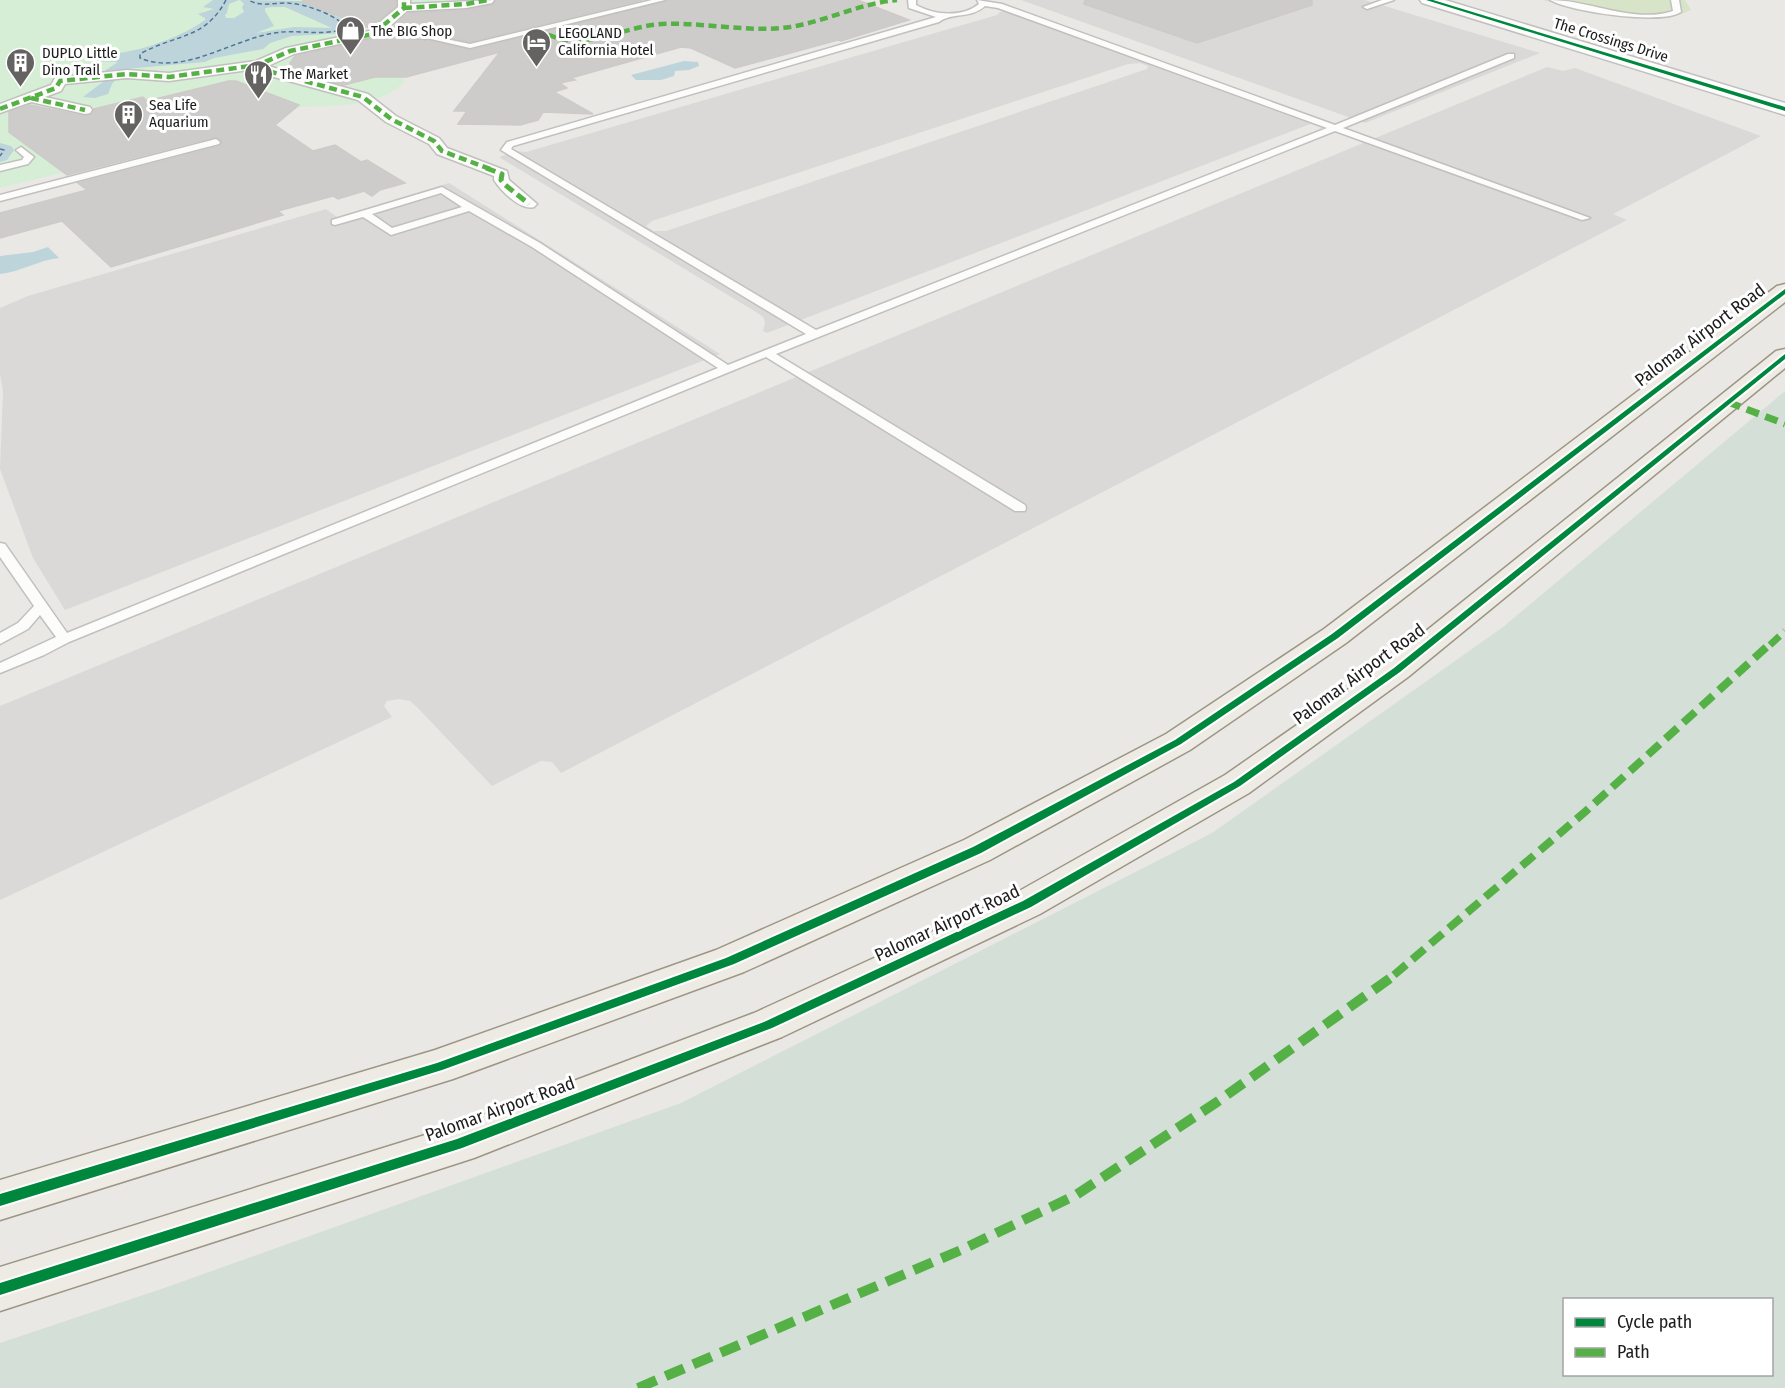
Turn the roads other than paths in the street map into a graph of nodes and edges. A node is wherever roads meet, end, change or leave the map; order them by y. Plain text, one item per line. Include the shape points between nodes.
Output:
1 (488, 0) edge
2 (661, 0) edge
3 (912, 0) edge
4 (1390, 0) edge
5 (1428, 0) edge
6 (1554, 0) edge
7 (1675, 0) edge
8 (982, 2) edge
9 (404, 4) edge
10 (1367, 7) dead end
11 (943, 15) junction
12 (378, 31) junction
13 (422, 36) joint
14 (1511, 56) dead end
15 (258, 65) junction
16 (31, 98) junction
17 (1785, 109) edge
18 (0, 110) edge
19 (85, 110) dead end
20 (1335, 128) junction
21 (216, 142) dead end
22 (21, 150) dead end
23 (0, 168) edge
24 (0, 198) edge
25 (529, 204) dead end
26 (470, 208) junction
27 (365, 214) junction
28 (1586, 218) dead end
29 (335, 222) dead end
30 (1785, 291) edge
31 (815, 334) junction
32 (767, 353) junction
33 (1785, 356) edge
34 (727, 369) junction
35 (1020, 508) dead end
36 (0, 547) edge
37 (41, 606) junction
38 (0, 639) edge
39 (64, 639) junction
40 (0, 668) edge
41 (0, 1200) edge
42 (0, 1289) edge

1 - 9 street
2 - 13 lane via 470,46
3 - 11 lane via 917,9
4 - 10 lane
5 - 17 street, The Crossings Drive
6 - 7 lane via 1662,16 1677,12
8 - 11 lane via 981,8 966,13
8 - 20 lane
9 - 12 street
11 - 31 lane via 510,144 506,150
12 - 13 street
12 - 15 street via 290,51
14 - 20 lane
15 - 16 street via 169,77 127,74 60,81 56,88
15 - 25 street via 277,74 363,97 391,119 434,141 442,151 502,174 506,187
16 - 18 street
16 - 19 street
20 - 28 lane
20 - 31 lane
21 - 24 lane
22 - 23 lane via 29,157 25,162
26 - 27 lane via 442,190
26 - 27 lane via 391,232
26 - 34 lane via 536,245
27 - 29 lane
30 - 41 main road, Palomar Airport Road via 1335,636 1178,741 977,850 730,961 438,1067
31 - 32 lane
32 - 34 lane
32 - 35 lane
33 - 42 main road, Palomar Airport Road via 1397,670 1236,784 1027,904 768,1025 458,1144
34 - 39 lane
36 - 37 lane
37 - 38 lane via 22,626
37 - 39 lane
39 - 40 lane

